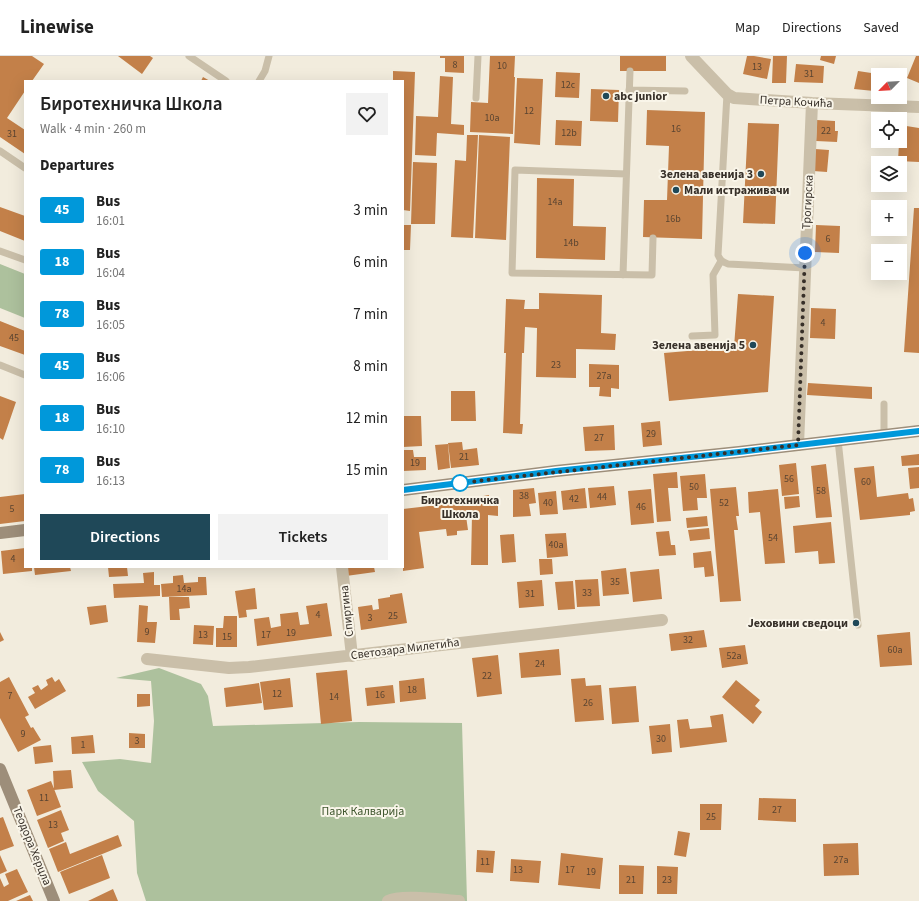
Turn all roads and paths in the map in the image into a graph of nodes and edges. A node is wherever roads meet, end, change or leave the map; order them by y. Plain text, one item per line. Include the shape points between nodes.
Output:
1 (189, 56) edge
2 (269, 56) edge
3 (478, 56) edge
4 (691, 56) edge
5 (630, 71) dead end
6 (225, 80) edge
7 (260, 80) edge
8 (629, 90) junction
9 (685, 92) dead end
10 (727, 94) junction
11 (476, 98) dead end
12 (812, 103) junction
13 (919, 107) edge
14 (0, 151) edge
15 (24, 167) edge
16 (626, 174) junction
17 (653, 238) dead end
18 (0, 251) edge
19 (24, 260) edge
20 (721, 262) junction
21 (805, 268) junction
22 (623, 275) junction
23 (692, 336) dead end
24 (0, 365) edge
25 (24, 375) edge
26 (884, 404) dead end
27 (919, 431) edge
28 (884, 435) junction
29 (838, 440) junction
30 (798, 445) junction
31 (404, 490) edge
32 (24, 530) edge
33 (0, 533) edge
34 (342, 568) edge
35 (662, 620) dead end
36 (858, 625) dead end
37 (352, 656) junction
38 (147, 659) dead end
39 (0, 769) edge
40 (54, 901) edge
41 (388, 901) edge
42 (459, 901) edge

1 - 6 lane
2 - 7 lane
3 - 11 lane
4 - 10 street
5 - 8 lane
8 - 9 lane
8 - 16 lane
10 - 12 street, Петра Кочића via 740,99
10 - 20 lane via 718,255
12 - 13 street, Петра Кочића
12 - 21 street, Трогирска
14 - 15 lane
16 - 22 lane
16 - 22 lane via 515,170 512,265 512,273
17 - 22 lane via 652,275
18 - 19 lane
20 - 21 lane
20 - 23 lane via 713,275 714,335
21 - 30 street, Трогирска
24 - 25 lane
26 - 28 lane
27 - 28 main road
28 - 29 main road
29 - 30 main road
29 - 36 lane
30 - 31 main road
32 - 33 main road
34 - 37 street, Спиртина
35 - 37 street, Светозара Милетића
37 - 38 street, Светозара Милетића via 229,668
39 - 40 main road, Теодора Херцла
41 - 42 street via 398,898

